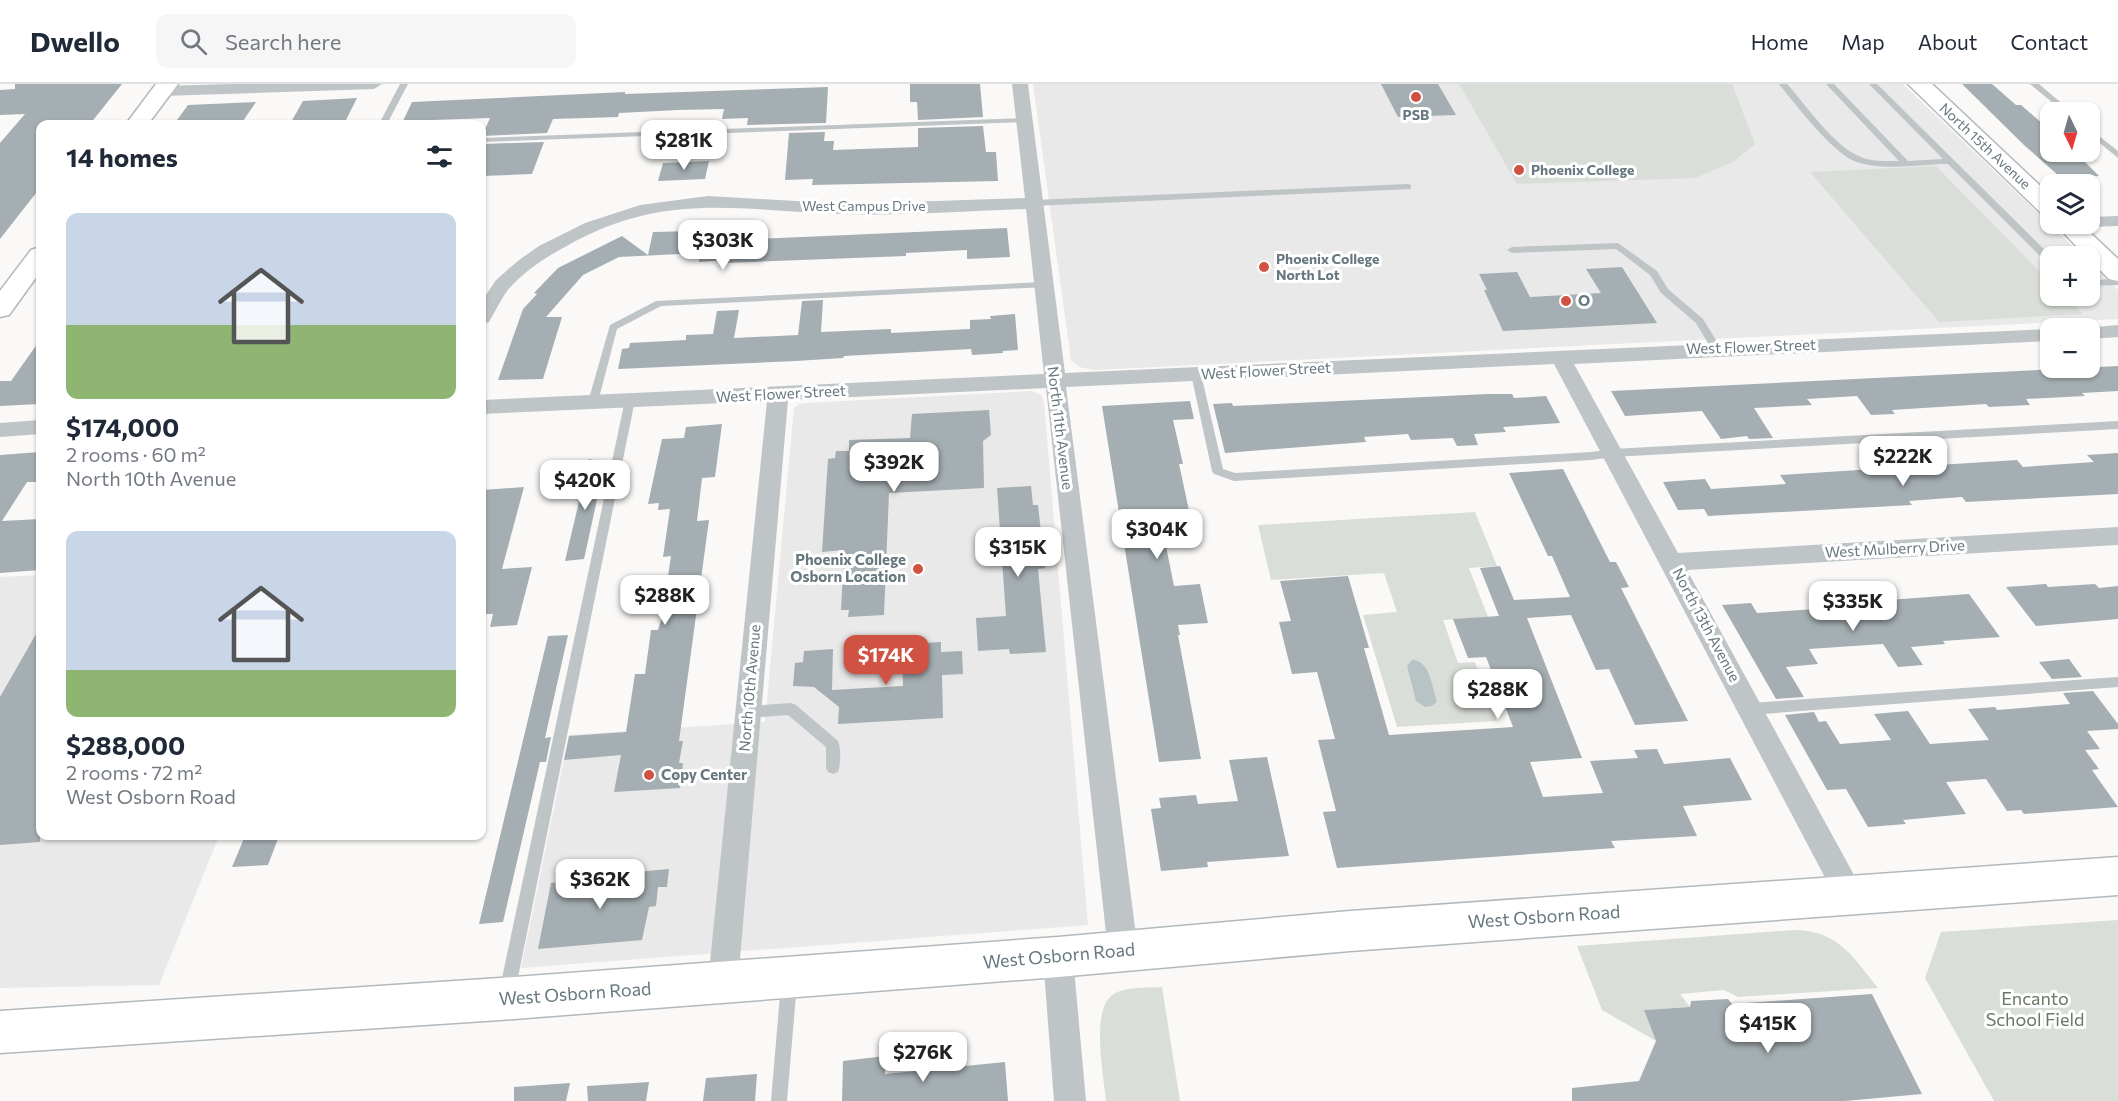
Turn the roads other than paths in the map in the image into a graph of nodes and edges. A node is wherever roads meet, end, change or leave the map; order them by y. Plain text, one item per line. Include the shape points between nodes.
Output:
1 (374, 84) edge
2 (404, 84) edge
3 (1020, 84) edge
4 (1783, 84) edge
5 (1830, 84) edge
6 (1873, 84) edge
7 (1920, 84) edge
8 (2034, 84) edge
9 (164, 88) edge
10 (2056, 102) edge
11 (140, 120) edge
12 (385, 120) edge
13 (1025, 120) junction
14 (486, 140) edge
15 (2100, 140) edge
16 (2118, 155) edge
17 (1950, 160) junction
18 (1905, 162) junction
19 (1408, 187) dead end
20 (2040, 198) edge
21 (1034, 202) junction
22 (2118, 221) edge
23 (2100, 222) edge
24 (2077, 234) edge
25 (1512, 250) dead end
26 (2040, 251) edge
27 (36, 260) edge
28 (2118, 273) edge
29 (2118, 282) edge
30 (2100, 283) edge
31 (1042, 285) junction
32 (0, 309) edge
33 (486, 312) edge
34 (2118, 331) edge
35 (2100, 332) edge
36 (2040, 334) edge
37 (1716, 348) junction
38 (1560, 356) junction
39 (1196, 374) junction
40 (1055, 381) junction
41 (778, 394) junction
42 (630, 400) junction
43 (593, 402) junction
44 (486, 407) edge
45 (2118, 425) edge
46 (36, 427) edge
47 (0, 430) edge
48 (1613, 453) junction
49 (2118, 536) edge
50 (1672, 562) junction
51 (2118, 682) edge
52 (1750, 709) junction
53 (748, 712) junction
54 (833, 768) dead end
55 (2118, 876) edge
56 (1849, 894) junction
57 (1123, 951) junction
58 (1058, 957) junction
59 (789, 977) junction
60 (723, 982) junction
61 (506, 999) junction
62 (0, 1032) edge
63 (779, 1101) edge
64 (1070, 1101) edge

1 - 9 street
2 - 12 lane
3 - 13 street, North 11th Avenue
4 - 18 lane via 1844,151 1858,159
5 - 18 lane
6 - 17 lane
7 - 20 street, North 15th Avenue
8 - 10 lane
9 - 11 street
13 - 14 lane
13 - 21 street, North 11th Avenue
15 - 16 lane
17 - 18 lane
17 - 26 lane
19 - 21 lane
21 - 31 street, North 11th Avenue
21 - 33 street, West Campus Drive via 850,209 718,201 658,206 611,220 554,245 507,280
22 - 23 street
24 - 28 street
25 - 37 lane via 1618,246 1654,273 1664,291 1700,321
27 - 32 street
29 - 30 lane
31 - 40 street, North 11th Avenue
31 - 43 lane via 659,303 613,327
34 - 35 street
36 - 37 street, West Flower Street
37 - 38 street, West Flower Street
38 - 39 street, West Flower Street
38 - 48 street, North 13th Avenue
39 - 40 street, West Flower Street
39 - 48 lane via 1218,471 1234,477
40 - 41 street, West Flower Street
40 - 57 street, North 11th Avenue
41 - 42 street, West Flower Street
41 - 53 street, North 10th Avenue
42 - 43 street, West Flower Street
42 - 61 lane
43 - 44 street, West Flower Street
45 - 48 lane
46 - 47 street
48 - 50 street, North 13th Avenue
49 - 50 street, West Mulberry Drive
50 - 52 street, North 13th Avenue
51 - 52 lane
52 - 56 street, North 13th Avenue
53 - 54 lane via 791,709 833,745
53 - 60 street, North 10th Avenue
55 - 56 street, West Osborn Road
56 - 57 street, West Osborn Road
57 - 58 street, West Osborn Road
58 - 59 street, West Osborn Road
58 - 64 street
59 - 60 street, West Osborn Road
59 - 63 lane
60 - 61 street, West Osborn Road
61 - 62 street, West Osborn Road

